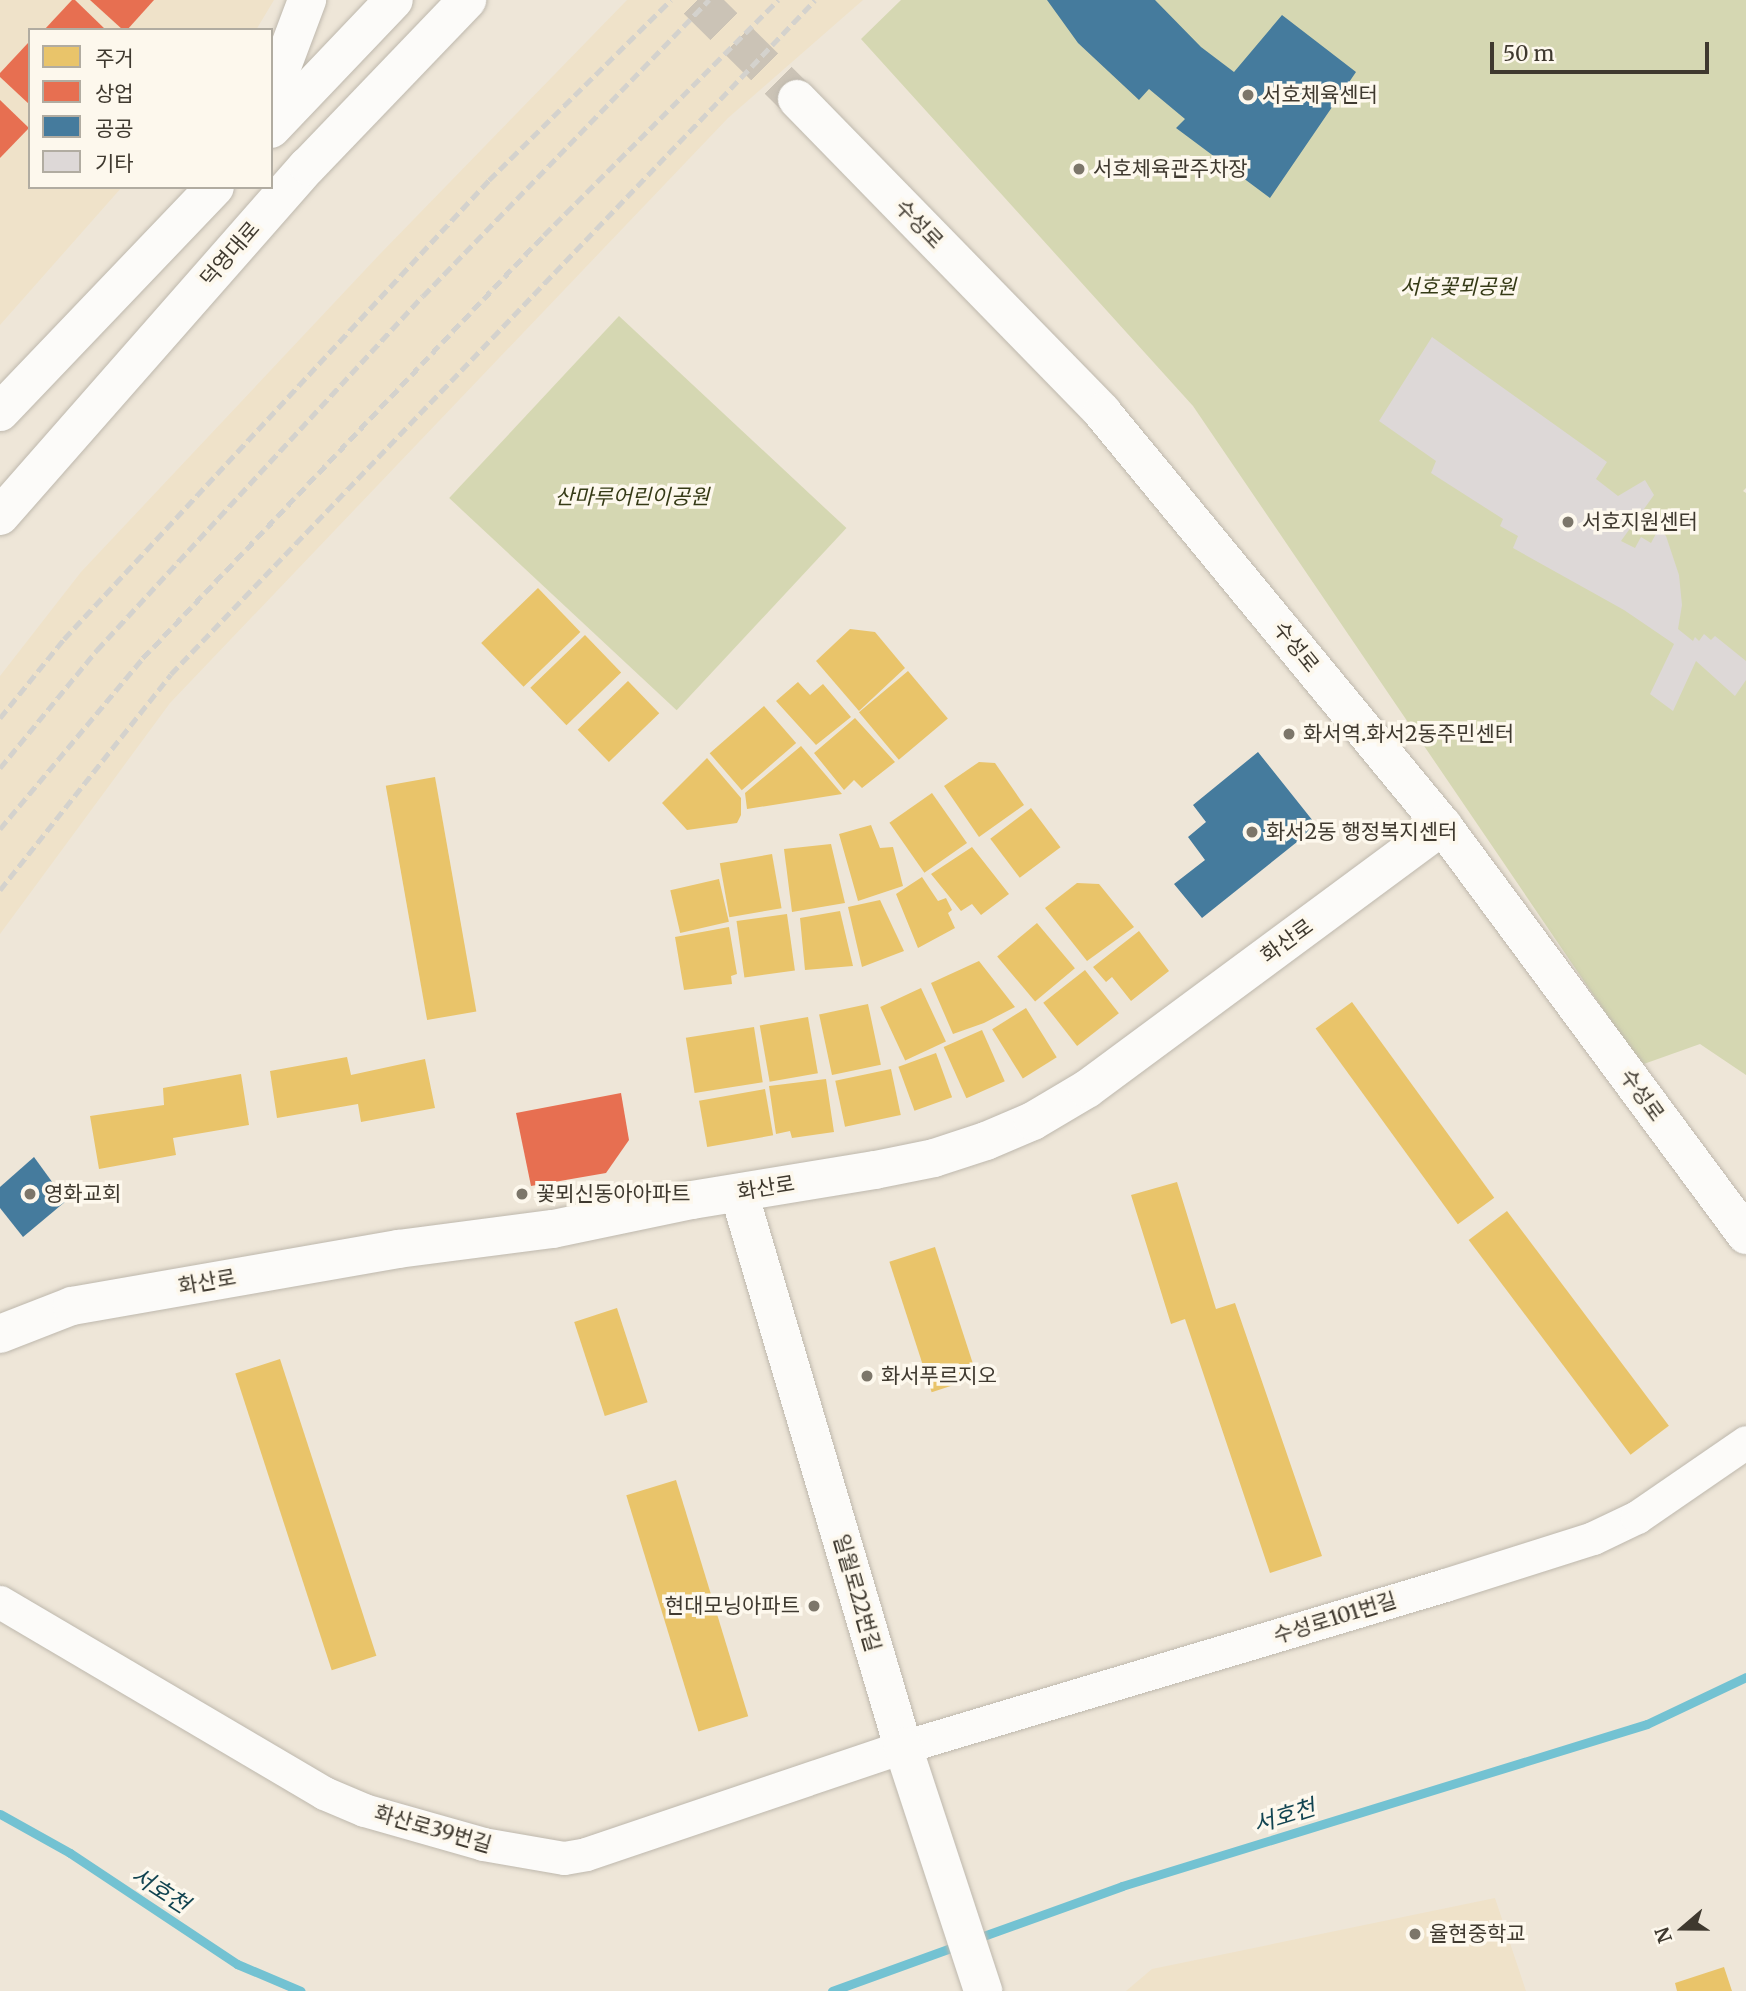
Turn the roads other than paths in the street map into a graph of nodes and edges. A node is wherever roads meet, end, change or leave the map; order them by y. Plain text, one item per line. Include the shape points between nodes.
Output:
1 (307, 0) edge
2 (394, 0) edge
3 (467, 0) edge
4 (273, 91) edge
5 (797, 99) tunnel mouth
6 (273, 127) edge
7 (213, 189) edge
8 (0, 412) edge
9 (0, 516) edge
10 (1443, 826) junction
11 (739, 1193) junction
12 (1746, 1235) edge
13 (0, 1334) edge
14 (1746, 1442) edge
15 (0, 1602) edge
16 (903, 1747) junction
17 (983, 1991) edge

1 - 4 main road
2 - 6 main road
3 - 9 main road, 덕영대로 via 308,166
5 - 10 main road, 수성로 via 1102,412
7 - 8 main road
10 - 11 main road, 화산로 via 1097,1082 1033,1121 934,1158
10 - 12 main road, 수성로
11 - 13 main road, 화산로 via 553,1229 398,1250 72,1306
11 - 16 main road, 일월로22번길
14 - 16 street, 수성로101번길 via 1637,1517 1593,1538
15 - 16 street, 화산로39번길 via 324,1793 404,1822 543,1857 586,1854
16 - 17 main road, 일월로22번길

